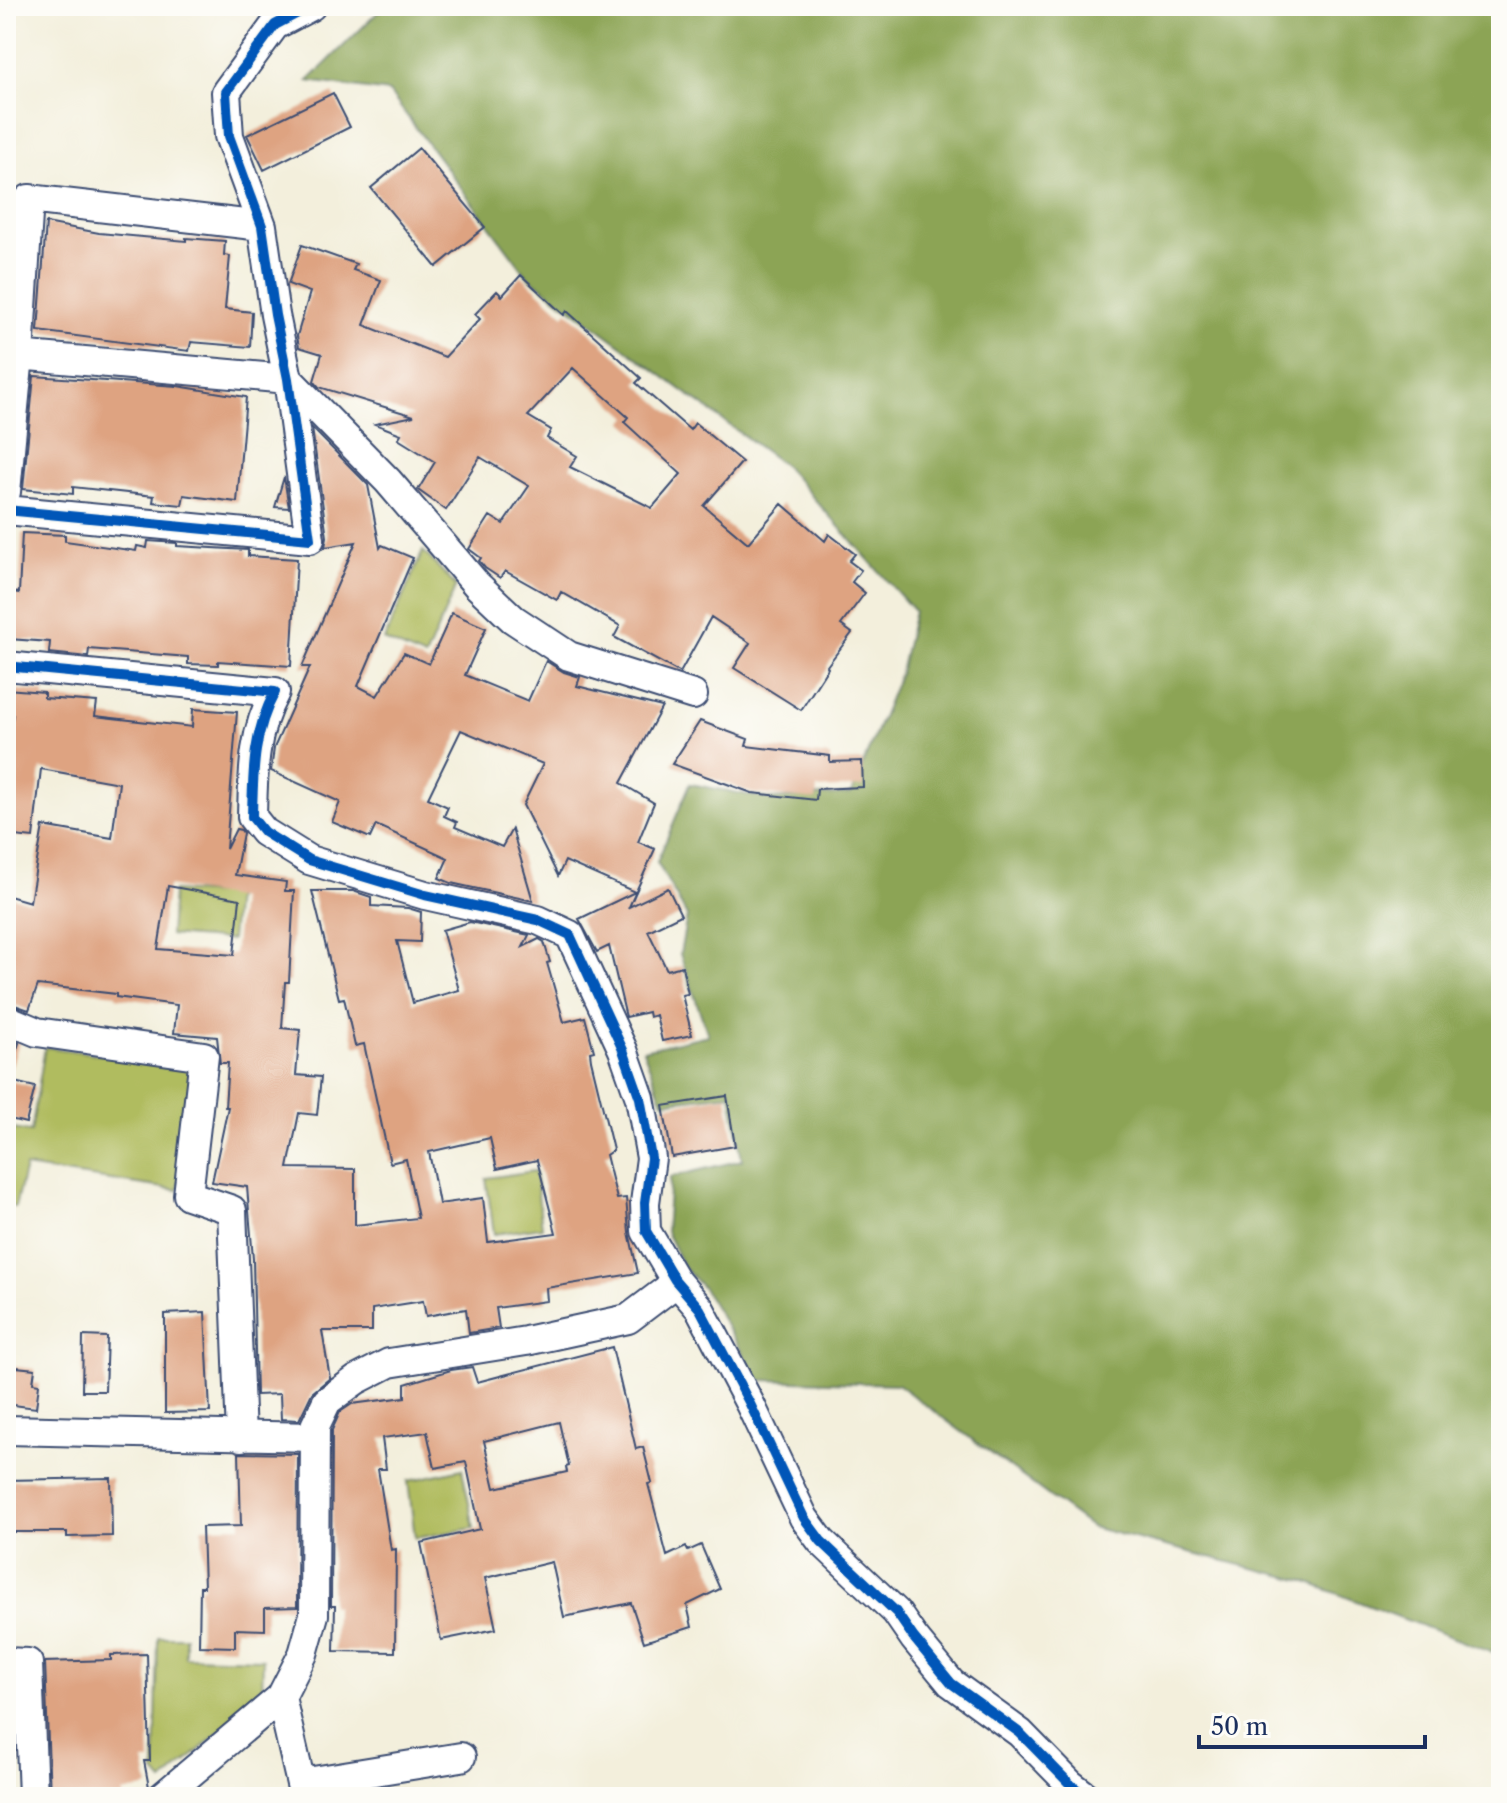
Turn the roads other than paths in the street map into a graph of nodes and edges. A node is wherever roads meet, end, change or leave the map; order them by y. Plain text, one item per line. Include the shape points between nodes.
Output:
1 (311, 6) edge
2 (18, 197) edge
3 (262, 226) junction
4 (12, 355) edge
5 (288, 379) junction
6 (6, 492) edge
7 (6, 510) edge
8 (6, 666) edge
9 (693, 695) dead end
10 (6, 1019) edge
11 (677, 1282) junction
12 (6, 1430) edge
13 (241, 1437) junction
14 (314, 1437) junction
15 (6, 1662) edge
16 (281, 1697) junction
17 (461, 1757) dead end
18 (303, 1790) edge
19 (33, 1797) edge
20 (162, 1797) edge
21 (1087, 1797) edge

1 - 3 street via 275,25 226,92 229,136
2 - 3 street
2 - 4 street
3 - 5 street
4 - 5 street
4 - 6 street
5 - 7 street via 310,539
5 - 9 street via 513,619 569,656
8 - 11 street via 275,692 264,712 253,762 252,817 264,832 309,860 425,895 538,920 570,935 640,1098 651,1158 646,1231
10 - 13 street via 37,1032 204,1056 188,1195 232,1210
11 - 14 street via 628,1319 389,1363 327,1401
11 - 21 street via 700,1309 804,1518 821,1541 896,1612 951,1683 1020,1733
12 - 13 street
13 - 14 street
14 - 16 street via 314,1615 303,1654
15 - 19 street via 28,1663
16 - 18 street
16 - 20 street
17 - 18 street

